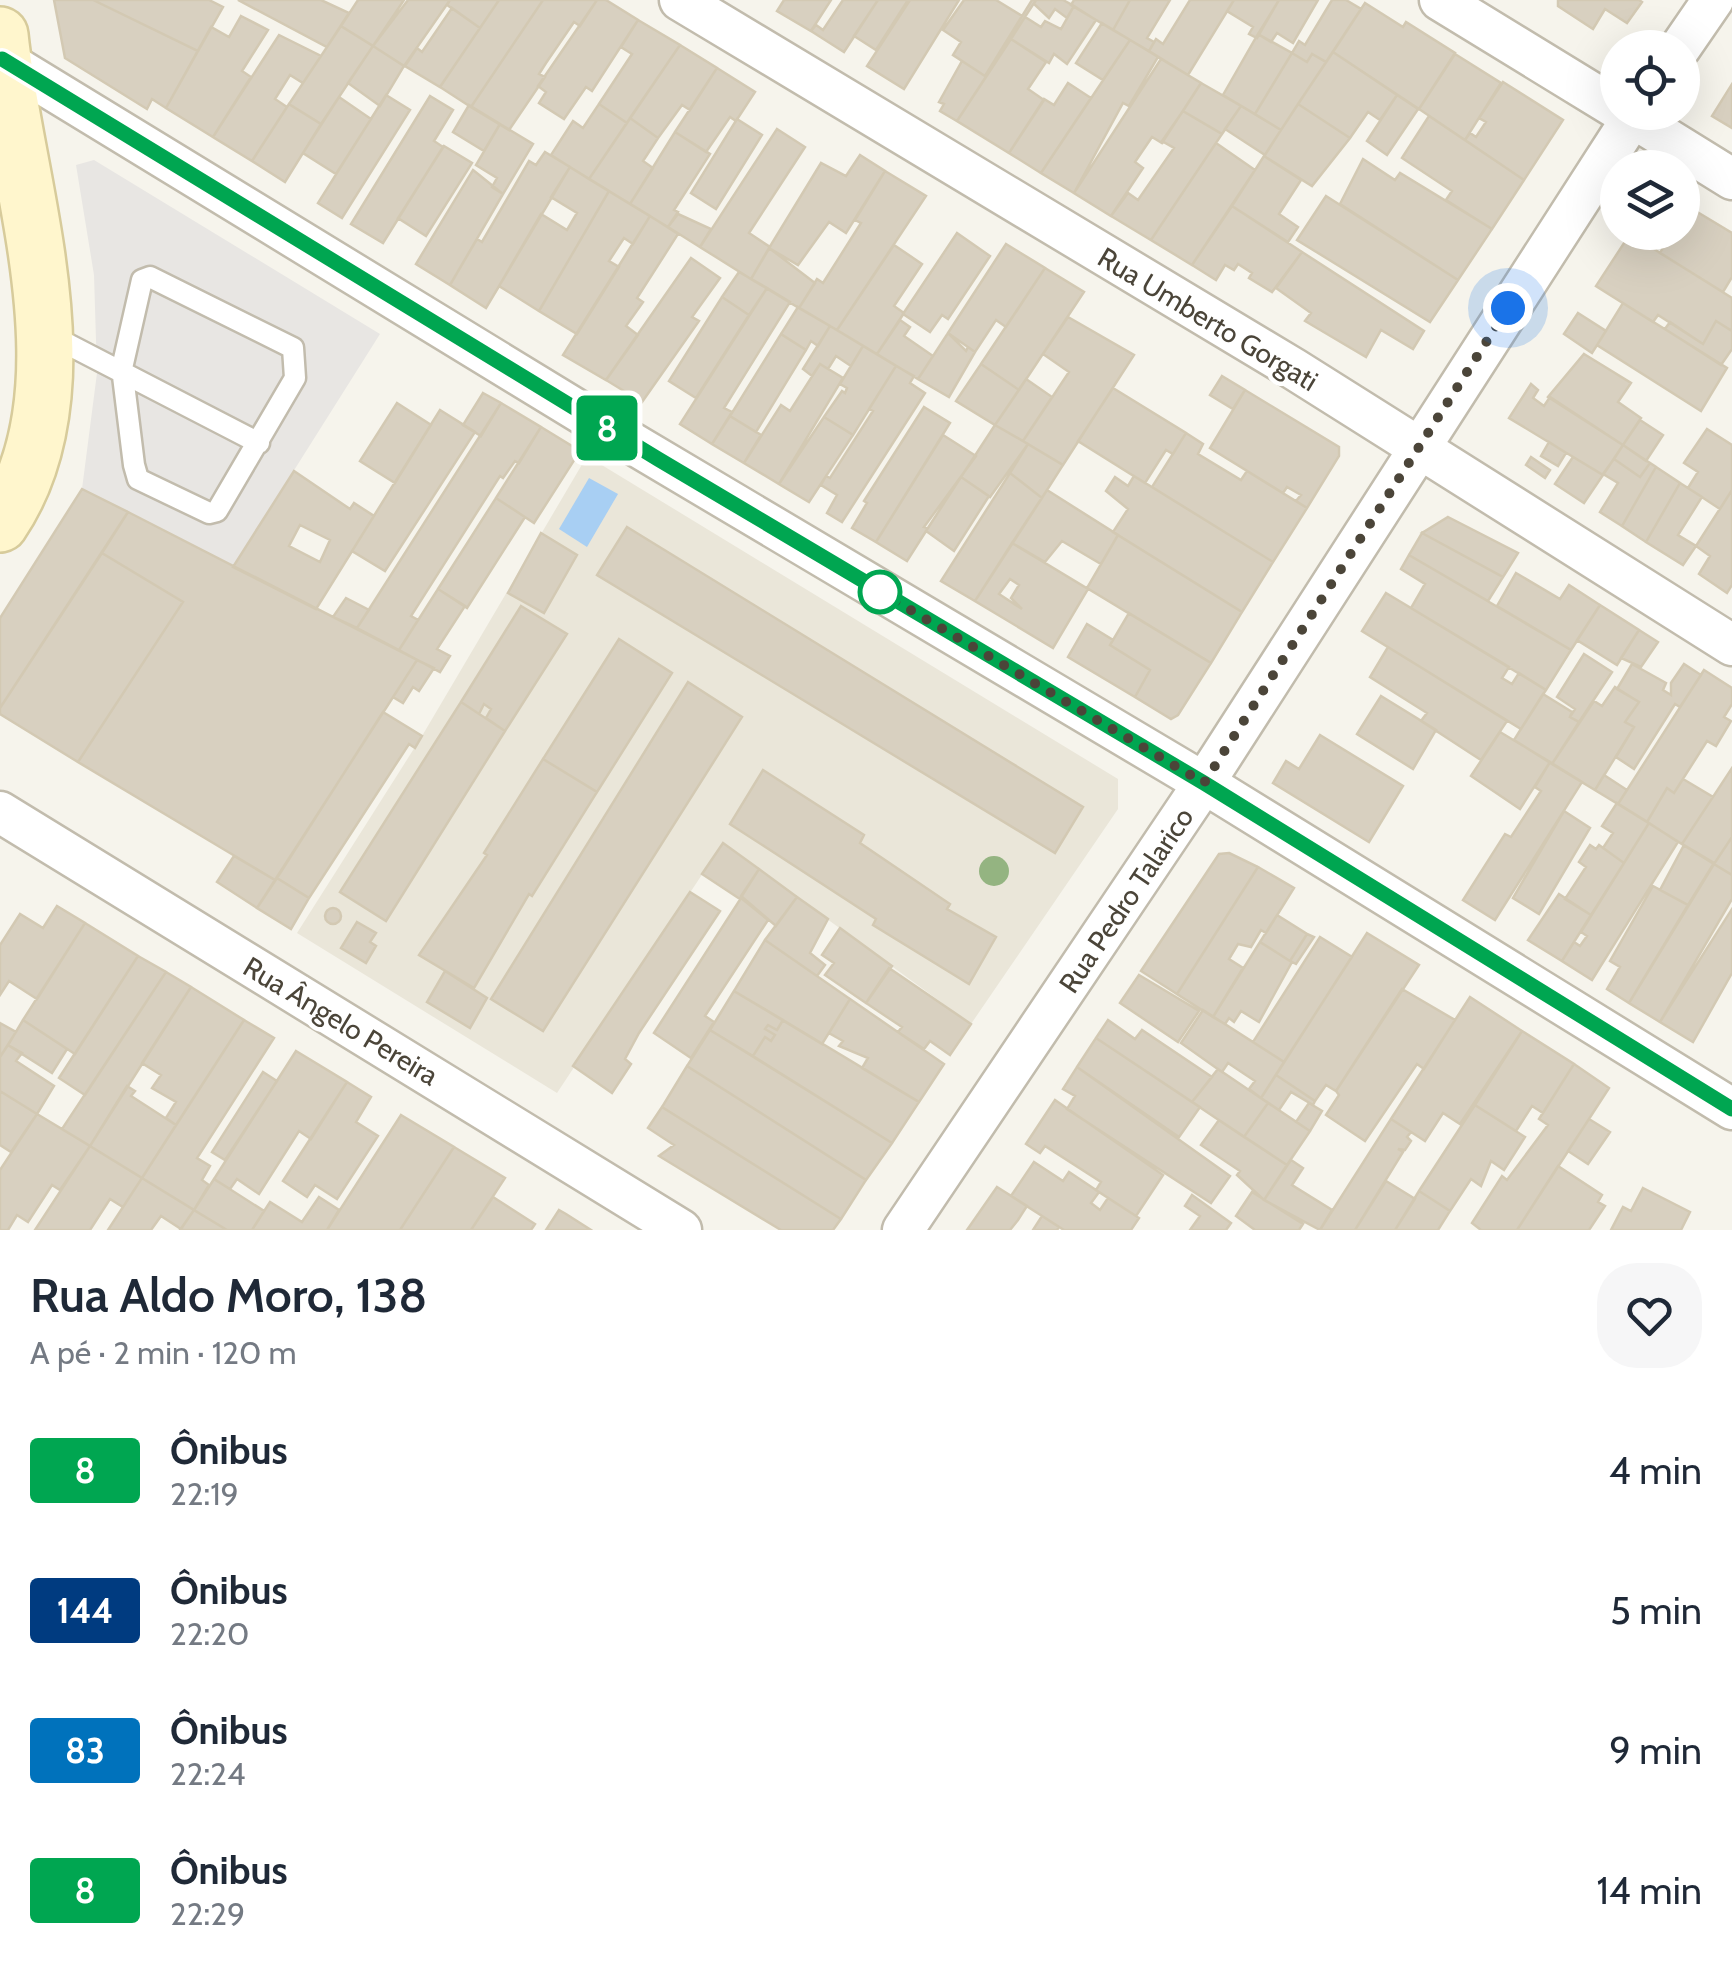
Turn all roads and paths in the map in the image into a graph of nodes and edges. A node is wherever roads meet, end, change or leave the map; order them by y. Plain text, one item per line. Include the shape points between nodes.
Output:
1 (680, 0) edge
2 (1440, 0) edge
3 (1713, 0) edge
4 (1692, 30) edge
5 (1, 47) edge
6 (1600, 96) edge
7 (1617, 130) edge
8 (1655, 130) edge
9 (1732, 179) edge
10 (44, 332) junction
11 (122, 368) junction
12 (258, 442) junction
13 (1417, 448) junction
14 (0, 524) edge
15 (1732, 645) edge
16 (1204, 783) junction
17 (0, 812) edge
18 (1732, 1109) edge
19 (681, 1230) edge
20 (903, 1230) edge

1 - 13 street, Rua Umberto Gorgati
2 - 6 street
3 - 4 street
5 - 10 street
5 - 16 street via 642,449
7 - 13 street, Rua Pedro Talarico
8 - 9 street
10 - 11 lane
10 - 14 street via 36,443
11 - 12 lane
11 - 12 lane via 138,479 217,511
11 - 12 lane via 142,280 150,276 294,348 295,378
13 - 15 street, Rua Umberto Gorgati
13 - 16 street, Rua Pedro Talarico
16 - 18 street
16 - 20 street, Rua Pedro Talarico
17 - 19 street, Rua Ângelo Pereira

